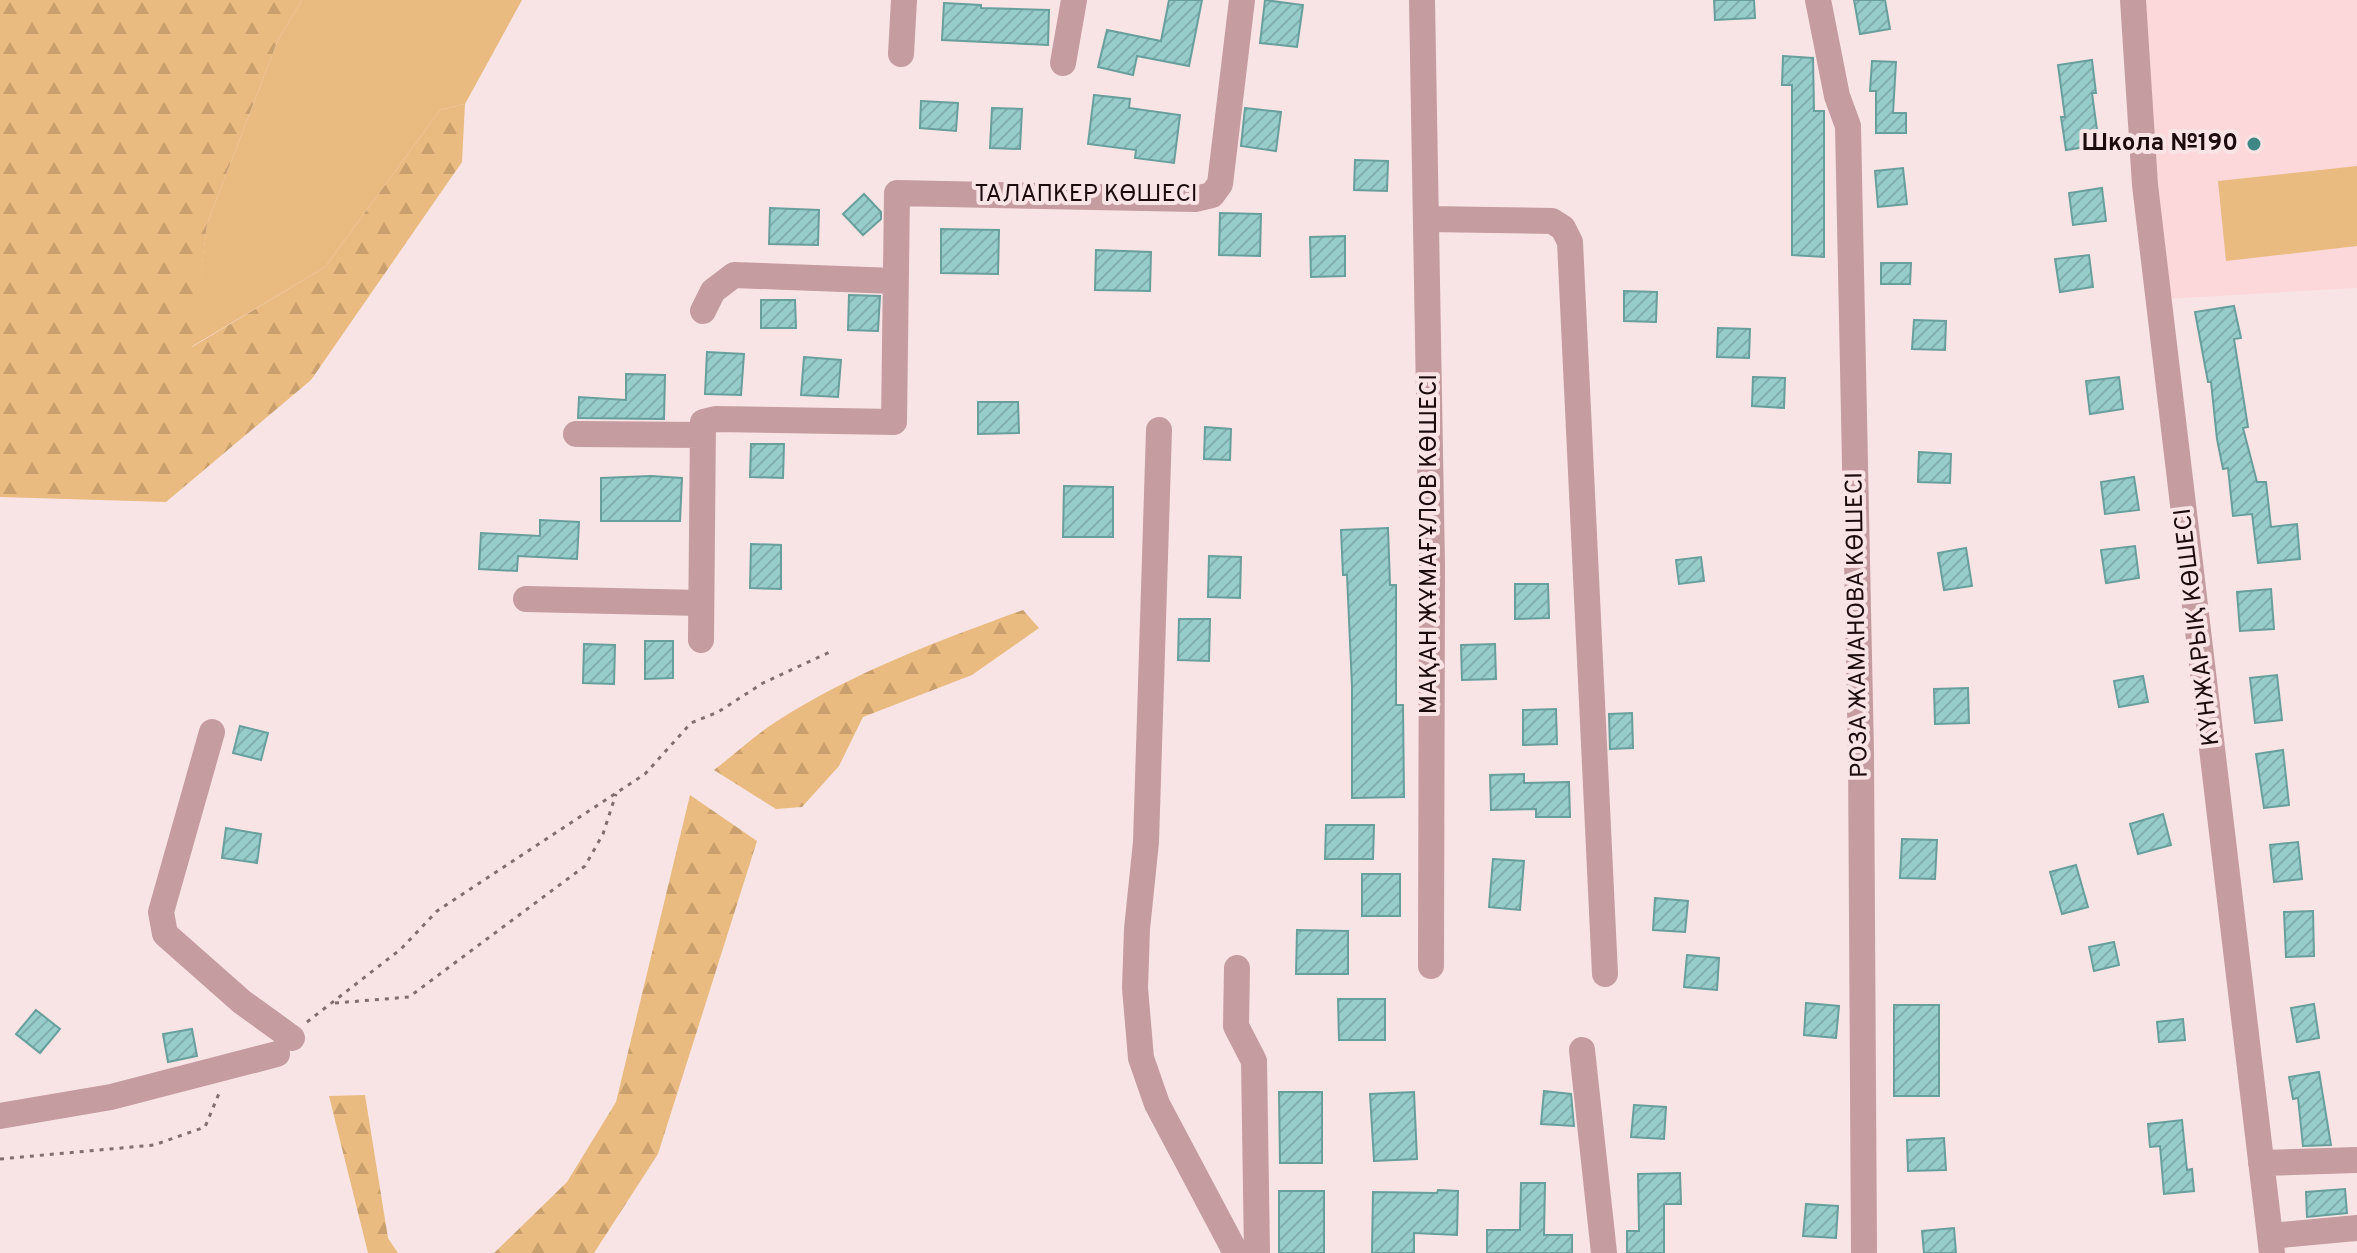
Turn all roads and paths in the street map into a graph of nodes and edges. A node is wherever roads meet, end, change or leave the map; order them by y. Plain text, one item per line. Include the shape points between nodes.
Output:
1 (904, 0) edge
2 (1074, 0) edge
3 (1242, 0) edge
4 (1422, 0) edge
5 (1818, 0) edge
6 (2133, 0) edge
7 (901, 54) dead end
8 (1063, 63) dead end
9 (1427, 219) junction
10 (895, 281) junction
11 (703, 311) dead end
12 (1159, 430) dead end
13 (576, 434) dead end
14 (702, 435) junction
15 (526, 599) dead end
16 (701, 603) junction
17 (701, 640) dead end
18 (832, 651) dead end
19 (212, 732) dead end
20 (616, 793) junction
21 (1431, 966) dead end
22 (1237, 968) dead end
23 (1605, 974) dead end
24 (335, 1003) junction
25 (284, 1046) junction
26 (1582, 1050) dead end
27 (221, 1089) dead end
28 (0, 1116) edge
29 (0, 1159) edge
30 (2357, 1160) edge
31 (2261, 1163) junction
32 (2357, 1228) edge
33 (2271, 1244) edge
34 (1236, 1253) edge
35 (1257, 1253) edge
36 (1604, 1253) edge
37 (1864, 1253) edge

1 - 7 street
2 - 8 street
3 - 10 street, ТАЛАПКЕР КӨШЕСІ via 1220,184 1212,195 1195,199 897,193
4 - 9 street, МАҚАН ЖҰМАҒҰЛОВ КӨШЕСІ
5 - 37 street, РОЗА ЖАМАНОВА КӨШЕСІ via 1848,126 1861,753
6 - 31 street, КҮНЖАРЫҚ КӨШЕСІ via 2145,185
9 - 21 street, МАҚАН ЖҰМАҒҰЛОВ КӨШЕСІ
9 - 23 street via 1552,221 1570,242
10 - 11 street via 734,275 713,291
10 - 14 street, ТАЛАПКЕР КӨШЕСІ via 894,422 715,419 703,422
12 - 34 street via 1146,842 1135,988 1141,1058 1157,1104
13 - 14 street
14 - 16 street
15 - 16 street
16 - 17 street
18 - 20 path via 691,723 645,774
19 - 25 street via 161,912 165,934
20 - 24 path via 437,911 401,949
20 - 24 path via 603,834 585,866 409,997
22 - 35 street via 1236,1026 1254,1061
24 - 25 path via 301,1026
25 - 28 street via 111,1097
26 - 36 street
27 - 29 path via 205,1127 154,1145
30 - 31 street
31 - 33 street, КҮНЖАРЫҚ КӨШЕСІ
32 - 33 street

